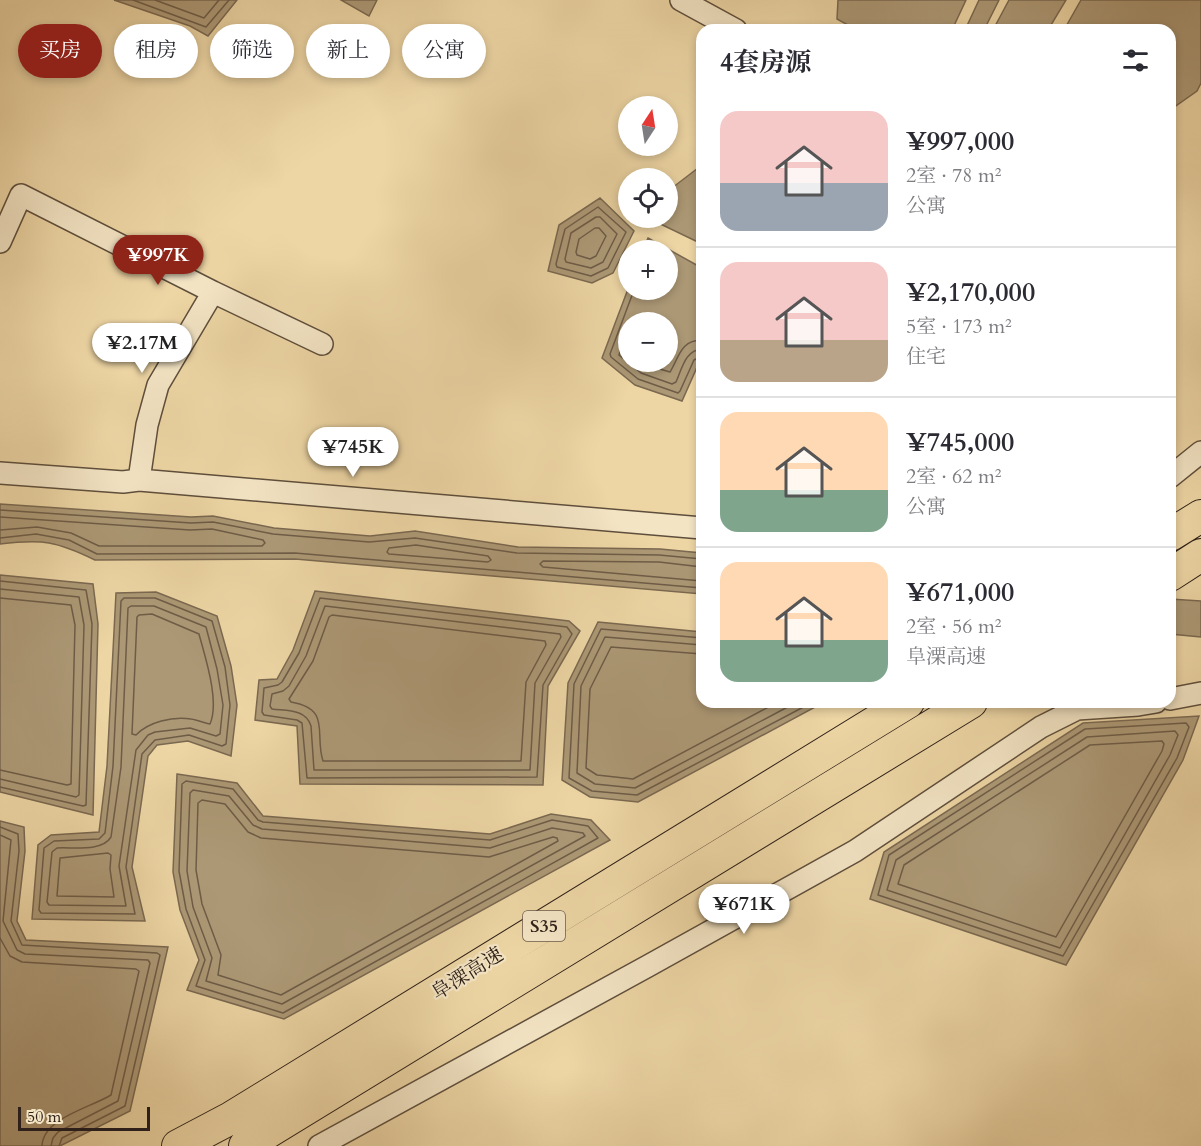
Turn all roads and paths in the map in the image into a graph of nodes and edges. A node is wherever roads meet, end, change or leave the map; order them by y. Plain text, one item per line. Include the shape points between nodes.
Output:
1 (681, 0) edge
2 (725, 24) edge
3 (0, 242) edge
4 (213, 292) junction
5 (322, 344) dead end
6 (1201, 453) edge
7 (1176, 472) edge
8 (0, 473) edge
9 (139, 480) junction
10 (1201, 516) edge
11 (696, 527) edge
12 (1176, 531) edge
13 (1176, 551) edge
14 (1201, 554) edge
15 (1176, 571) edge
16 (1201, 693) edge
17 (1176, 698) edge
18 (898, 708) edge
19 (961, 708) edge
20 (1077, 708) edge
21 (178, 1146) edge
22 (245, 1146) edge
23 (319, 1146) edge

1 - 2 street
3 - 4 street via 21,195
4 - 5 street
4 - 9 street via 158,385
6 - 7 street
8 - 9 street
9 - 11 street
10 - 12 highway
13 - 14 street
14 - 15 highway
16 - 17 street
18 - 21 highway, 阜溧高速 / S35 via 231,1118
19 - 22 highway, 阜溧高速 / S35
20 - 23 street via 1041,727 855,851

